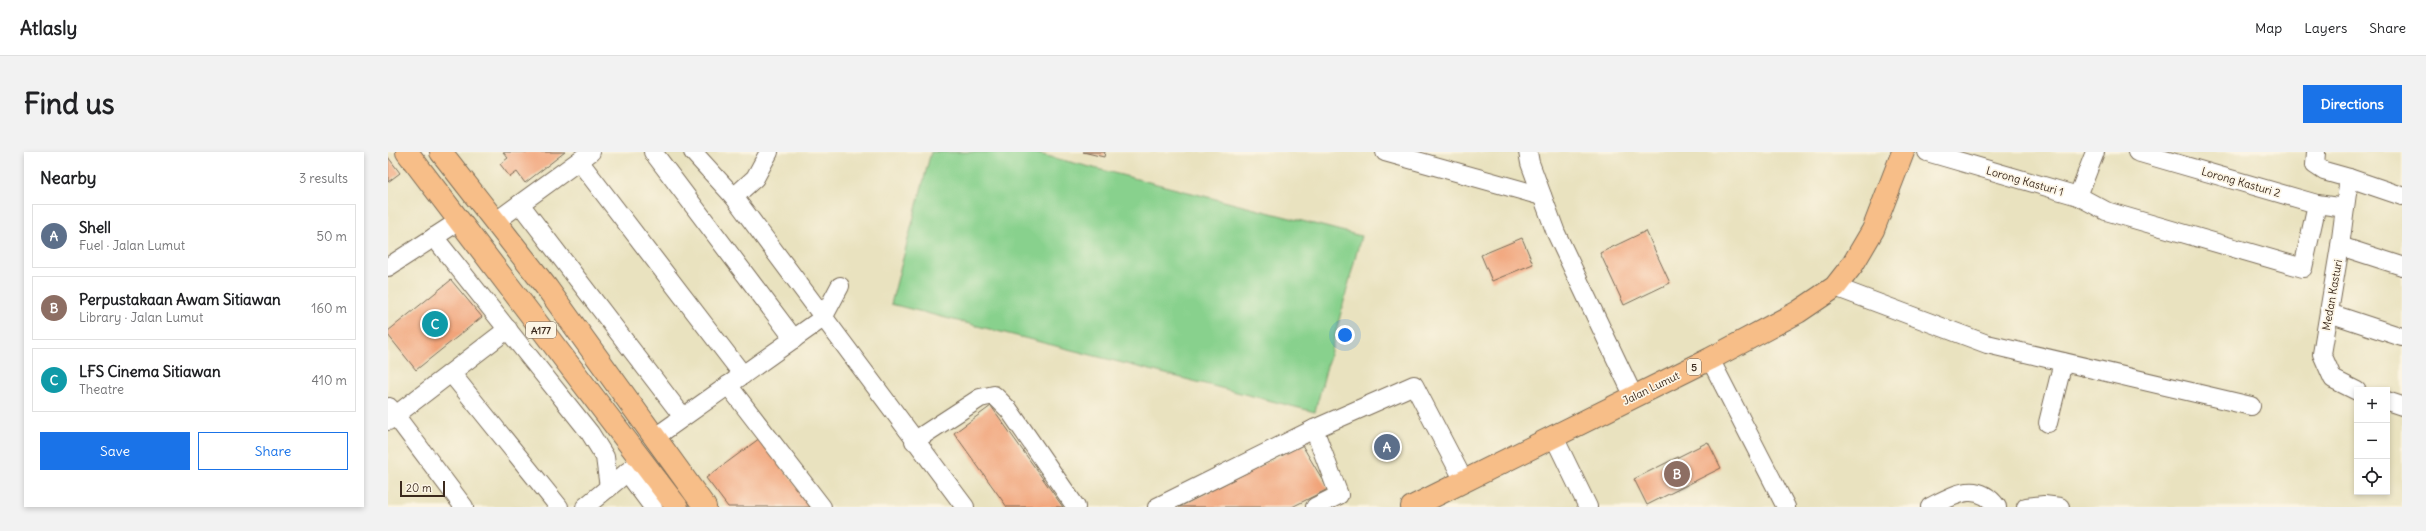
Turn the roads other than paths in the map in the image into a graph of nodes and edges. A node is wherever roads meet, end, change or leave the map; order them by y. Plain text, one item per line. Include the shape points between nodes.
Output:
1 (407, 152) edge
2 (441, 152) edge
3 (653, 152) edge
4 (693, 152) edge
5 (769, 152) edge
6 (1385, 152) edge
7 (1528, 152) edge
8 (1903, 152) edge
9 (2094, 152) edge
10 (2137, 152) edge
11 (2316, 152) edge
12 (1937, 153) edge
13 (585, 156) edge
14 (2349, 178) junction
15 (734, 196) junction
16 (1542, 196) junction
17 (2078, 196) junction
18 (2402, 196) edge
19 (520, 204) junction
20 (2317, 204) junction
21 (2345, 208) junction
22 (459, 221) junction
23 (495, 222) junction
24 (434, 237) junction
25 (2340, 246) junction
26 (2402, 266) edge
27 (388, 267) edge
28 (840, 286) dead end
29 (1835, 287) junction
30 (2329, 313) junction
31 (823, 318) junction
32 (508, 329) junction
33 (2402, 337) edge
34 (794, 338) junction
35 (1710, 359) junction
36 (2063, 362) junction
37 (450, 374) junction
38 (743, 375) junction
39 (728, 385) junction
40 (2354, 390) edge
41 (1634, 397) junction
42 (2390, 402) edge
43 (2251, 406) dead end
44 (2402, 406) edge
45 (390, 414) edge
46 (683, 417) junction
47 (2048, 423) dead end
48 (1314, 429) junction
49 (1553, 435) junction
50 (654, 438) junction
51 (914, 440) junction
52 (635, 466) junction
53 (1464, 481) junction
54 (609, 488) junction
55 (464, 507) edge
56 (559, 507) edge
57 (585, 507) edge
58 (653, 507) edge
59 (676, 507) edge
60 (705, 507) edge
61 (822, 507) edge
62 (965, 507) edge
63 (1076, 507) edge
64 (1157, 507) edge
65 (1315, 507) edge
66 (1412, 507) edge
67 (1588, 507) edge
68 (1786, 507) edge
69 (1930, 507) edge
70 (1997, 507) edge
71 (2026, 507) edge
72 (2060, 507) edge

1 - 22 highway, A177
2 - 23 highway, A177
3 - 34 street
4 - 15 street
5 - 15 street via 755,178
6 - 16 street
7 - 16 street
8 - 29 highway, Jalan Lumut / 5 via 1873,230 1853,264
9 - 17 street, Lorong Kasturi 1
10 - 20 street, Lorong Kasturi 2
11 - 14 street via 2315,165 2320,169
12 - 17 street, Lorong Kasturi 1
13 - 19 street
13 - 38 street
14 - 18 street
14 - 21 street
15 - 31 street
16 - 41 street via 1556,233
17 - 20 street via 2106,211 2303,268
19 - 23 street
19 - 46 street
20 - 21 street, Lorong Kasturi 2
21 - 25 street
22 - 24 street
22 - 52 highway, A177
23 - 50 highway, A177 via 548,288
24 - 27 street
24 - 32 street
25 - 26 street, Medan Kasturi
25 - 30 street, Medan Kasturi
28 - 31 street
29 - 35 highway, Jalan Lumut / 5 via 1798,312
29 - 36 street via 1987,344
30 - 33 street
30 - 40 street, Medan Kasturi via 2322,354 2333,379
31 - 34 street
31 - 51 street
32 - 37 street
32 - 54 street via 590,433 605,457
34 - 38 street
35 - 41 highway, Jalan Lumut / 5
35 - 68 street
36 - 43 street
36 - 47 street
37 - 45 street
37 - 56 street
38 - 39 street
39 - 46 street
39 - 61 street
41 - 49 highway, Jalan Lumut / 5
42 - 44 street
45 - 55 street
46 - 50 street
48 - 53 street via 1414,385
48 - 64 street
48 - 65 street via 1339,495
49 - 53 highway, Jalan Lumut / 5
49 - 67 street
50 - 60 highway, A177
51 - 62 street
51 - 63 street via 980,398 994,395 1009,410
52 - 54 street
52 - 58 street
52 - 59 highway, A177
53 - 66 highway, Jalan Lumut / 5
54 - 57 street
69 - 70 street via 1951,496 1971,491 1989,496
71 - 72 street

